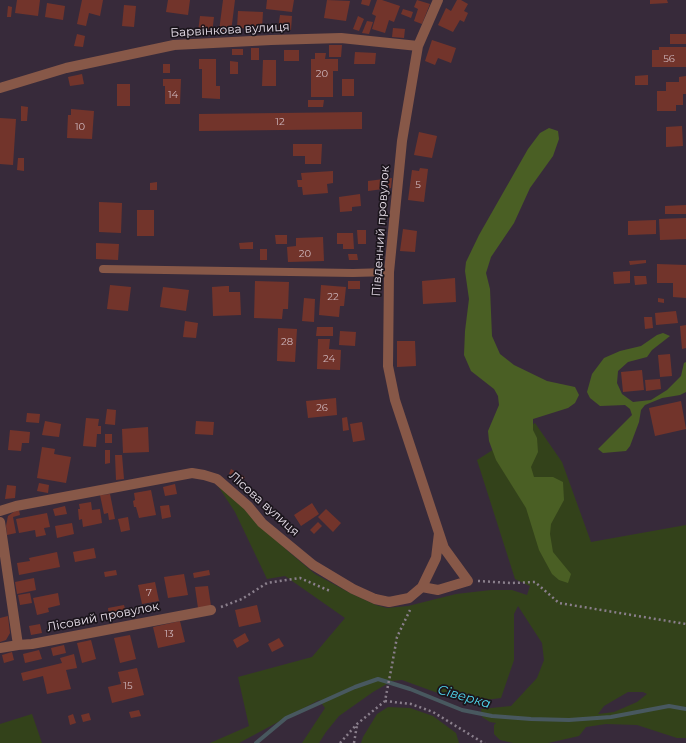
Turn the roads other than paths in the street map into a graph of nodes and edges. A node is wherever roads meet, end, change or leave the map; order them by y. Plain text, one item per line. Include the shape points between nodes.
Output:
1 (438, 0) edge
2 (418, 46) junction
3 (0, 88) edge
4 (103, 269) dead end
5 (389, 272) junction
6 (0, 511) edge
7 (0, 522) edge
8 (439, 534) junction
9 (419, 590) junction
10 (211, 610) road end
11 (18, 645) junction
12 (0, 648) edge

1 - 2 street, Південний провулок
2 - 3 street, Барвінкова вулиця via 341,38 174,45 66,68
2 - 5 street, Південний провулок via 402,141
4 - 5 lane
5 - 8 street, Південний провулок via 388,366 393,393
6 - 9 street, Лісова вулиця via 192,473 204,475 217,479 248,506 262,523 313,565 352,589 374,599 389,602 409,598
7 - 11 street
8 - 9 street, Південний провулок via 436,558
8 - 9 street, Південний провулок via 444,548 468,580 438,590
10 - 11 street, Лісовий провулок
11 - 12 street, Лісовий провулок

